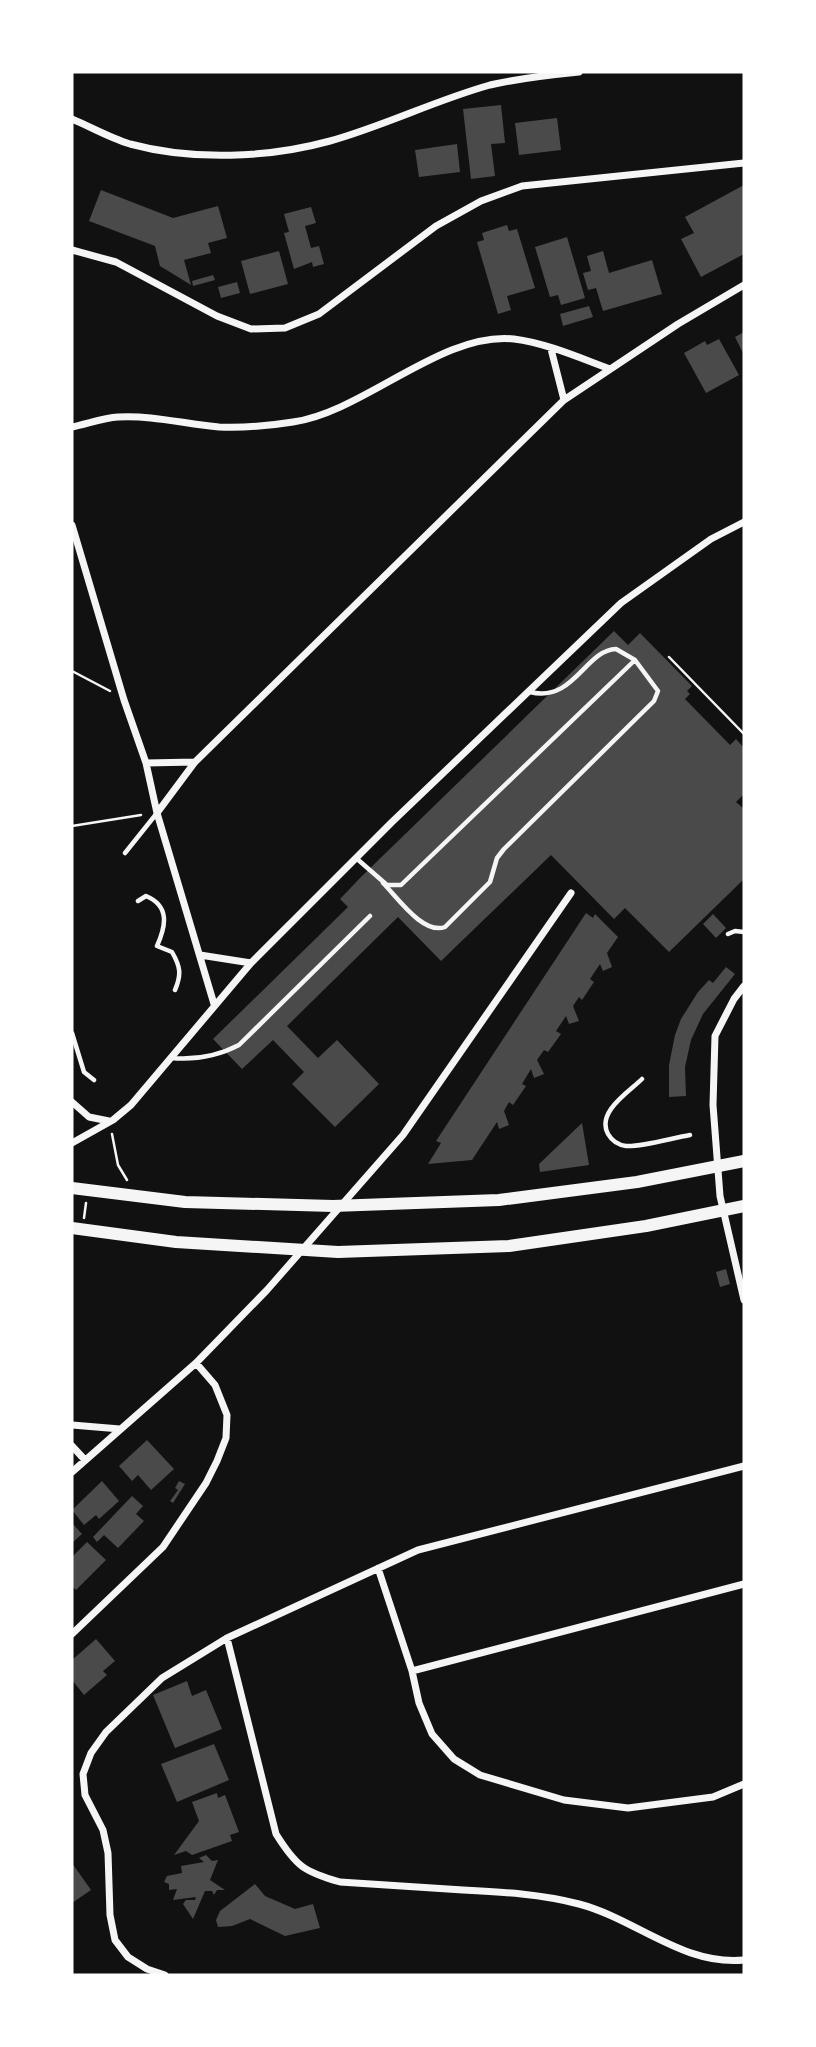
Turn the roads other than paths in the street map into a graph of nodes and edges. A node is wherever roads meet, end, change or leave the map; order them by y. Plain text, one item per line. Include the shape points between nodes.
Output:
1 (579, 72) edge
2 (72, 119) edge
3 (744, 163) edge
4 (72, 250) edge
5 (744, 285) edge
6 (551, 349) junction
7 (610, 369) junction
8 (564, 400) junction
9 (72, 427) edge
10 (744, 522) edge
11 (72, 525) edge
12 (635, 660) junction
13 (529, 691) junction
14 (195, 762) junction
15 (146, 763) junction
16 (157, 813) junction
17 (125, 853) dead end
18 (356, 858) junction
19 (383, 883) junction
20 (571, 893) dead end
21 (138, 901) dead end
22 (370, 916) dead end
23 (744, 932) edge
24 (728, 934) dead end
25 (200, 955) junction
26 (251, 963) junction
27 (744, 986) edge
28 (174, 990) dead end
29 (214, 1004) junction
30 (72, 1033) edge
31 (73, 1042) edge
32 (170, 1058) junction
33 (642, 1079) dead end
34 (94, 1080) dead end
35 (72, 1101) edge
36 (113, 1120) junction
37 (690, 1135) dead end
38 (72, 1143) edge
39 (744, 1161) edge
40 (72, 1188) edge
41 (744, 1206) edge
42 (83, 1229) edge
43 (744, 1300) edge
44 (196, 1363) junction
45 (72, 1425) edge
46 (120, 1429) junction
47 (72, 1447) edge
48 (85, 1460) junction
49 (744, 1466) edge
50 (72, 1472) edge
51 (378, 1568) junction
52 (744, 1584) edge
53 (72, 1634) edge
54 (227, 1638) junction
55 (412, 1671) junction
56 (744, 1784) edge
57 (744, 1960) edge
58 (165, 1975) edge

1 - 2 street via 487,86 331,141 256,153 204,154 129,144
3 - 4 street via 522,186 501,193 436,226 319,314 285,328 251,329 116,262
5 - 7 street
6 - 7 street
6 - 8 street
6 - 9 street via 514,339 484,340 441,356 332,411 298,422 220,427 117,417
7 - 8 street
8 - 14 street
10 - 13 street via 711,539 621,603
11 - 15 street
12 - 13 lane via 611,649 562,687 544,693
12 - 19 lane via 406,882 395,887
12 - 19 lane via 655,685 657,698 504,849 490,882 449,924 441,929 427,927
13 - 18 street
14 - 15 street
14 - 16 street
15 - 16 street
16 - 17 lane
16 - 25 street
18 - 19 lane
18 - 26 street
20 - 44 street via 403,1135
21 - 28 lane via 146,896 162,909 165,922 157,946 172,952 180,965
22 - 32 lane via 239,1045 221,1054
23 - 24 lane
25 - 26 street
25 - 29 street
26 - 29 street
27 - 43 street via 715,1036 713,1105 720,1196
29 - 32 street
30 - 31 lane
31 - 34 lane via 84,1072
32 - 36 street
33 - 37 lane via 610,1110 606,1120 609,1136 623,1145
35 - 36 street via 89,1117
36 - 38 street
39 - 40 main road via 637,1182 499,1200 333,1206 185,1202
41 - 42 main road via 578,1237 496,1246 338,1252 176,1241
44 - 46 street
44 - 53 street via 215,1385 227,1415 218,1461 163,1547
45 - 46 street
46 - 48 street
47 - 48 street
48 - 50 street
49 - 51 street via 418,1550
51 - 54 street
51 - 55 street
52 - 55 street
54 - 57 street via 276,1834 291,1858 312,1874 340,1882 542,1896 618,1918 696,1956
54 - 58 street via 162,1678 106,1732 83,1774 85,1795 103,1830 108,1853 115,1940 128,1957
55 - 56 street via 432,1734 454,1759 480,1775 564,1800 628,1808 713,1797

